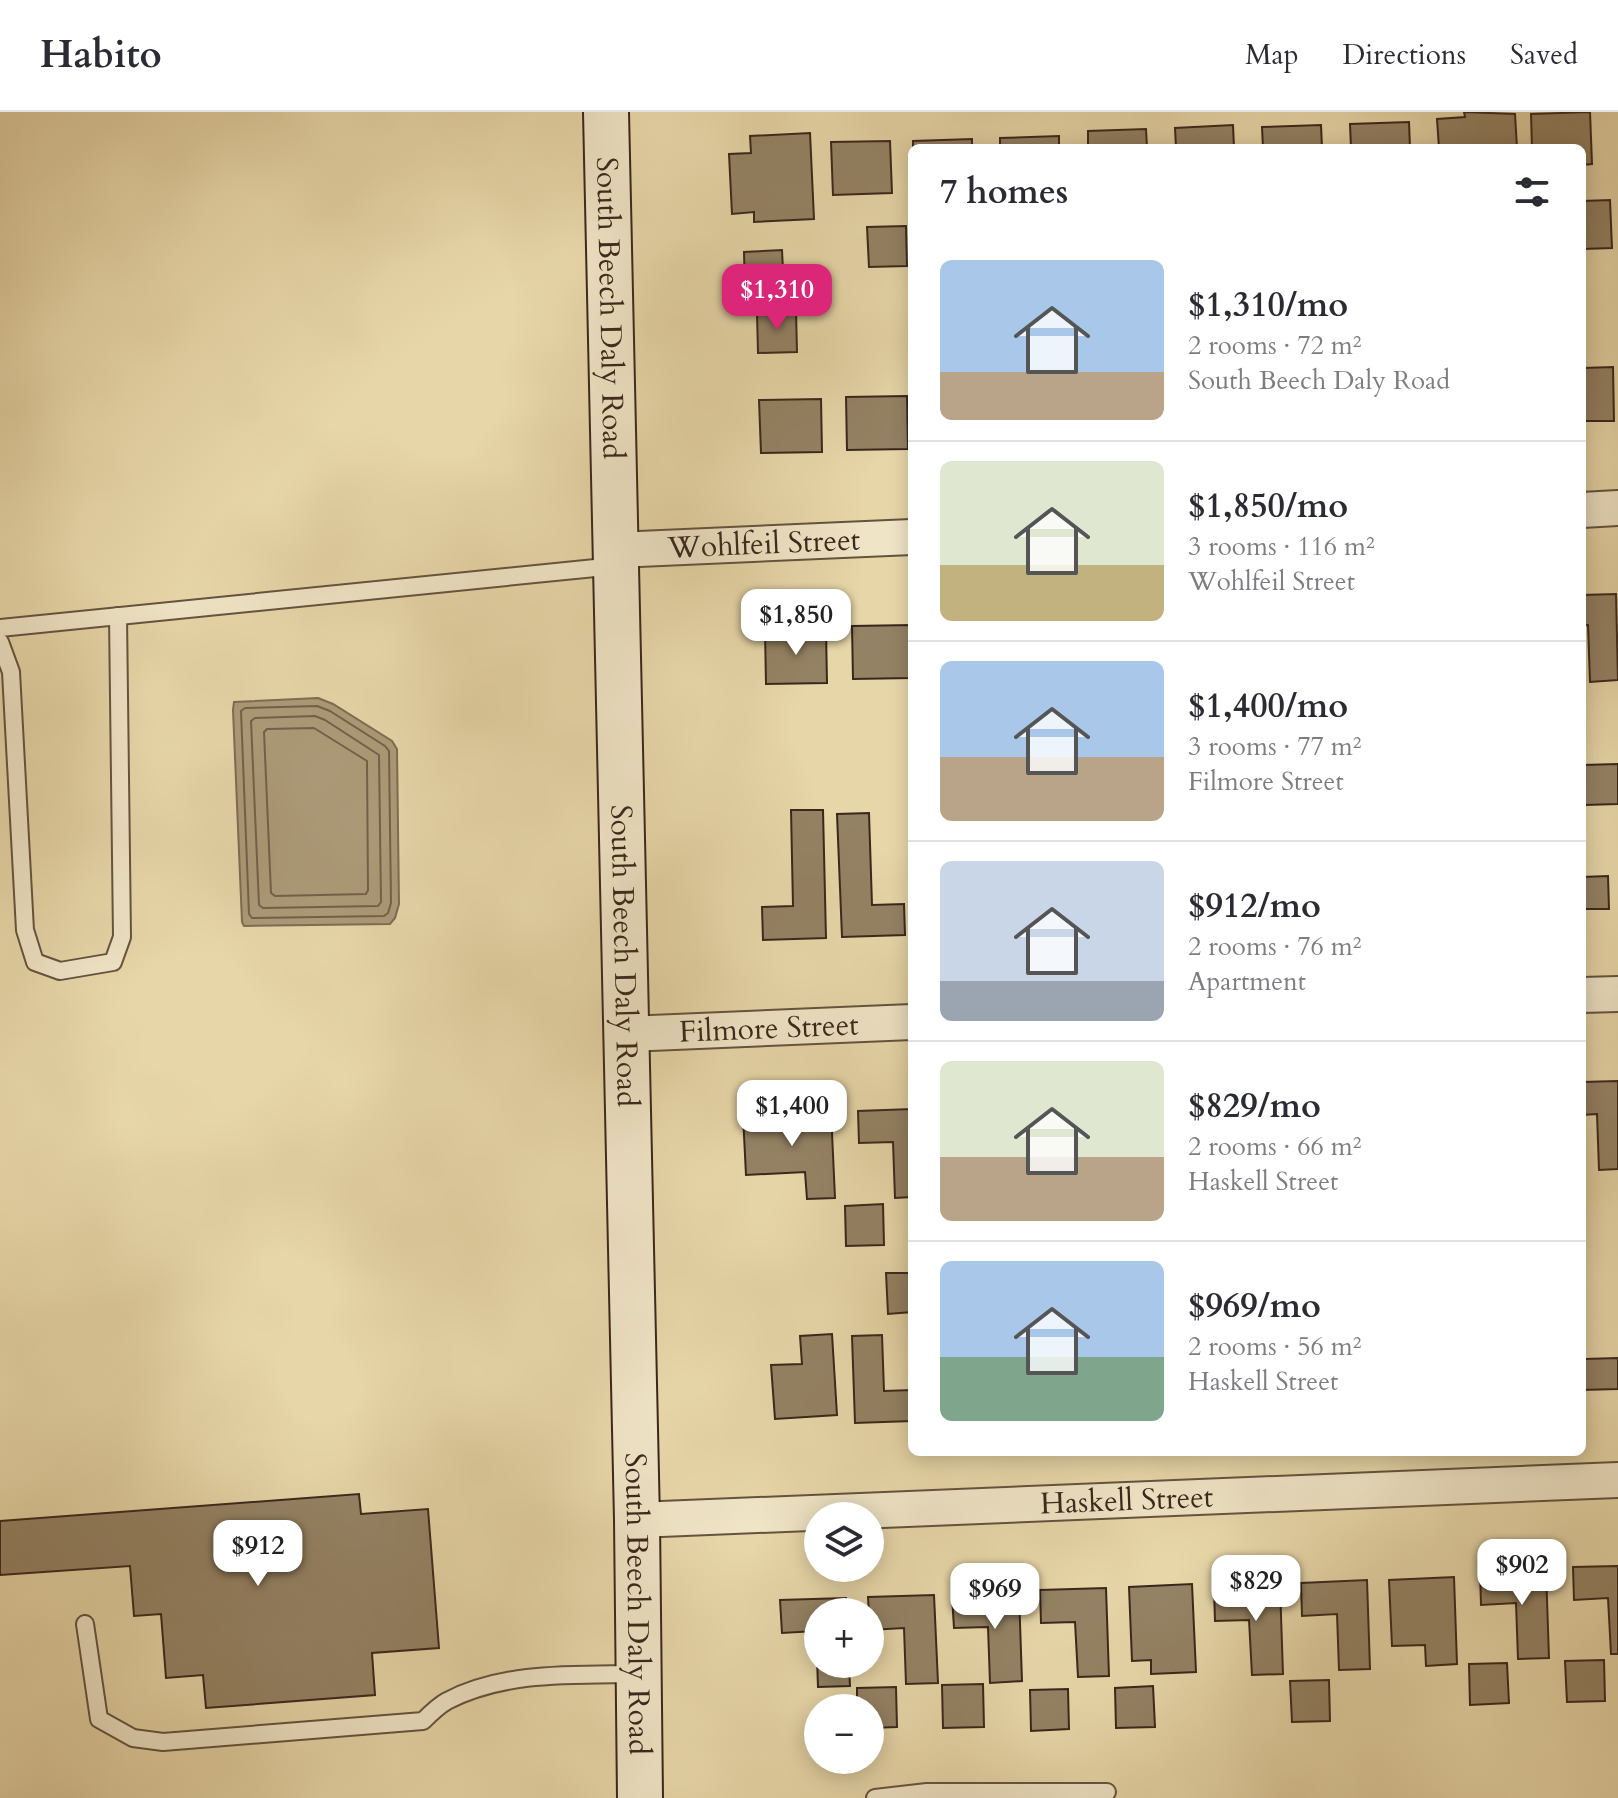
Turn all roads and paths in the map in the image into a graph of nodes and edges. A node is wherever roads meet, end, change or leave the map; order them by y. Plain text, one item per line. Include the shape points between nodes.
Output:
1 (606, 112) edge
2 (1618, 508) edge
3 (1586, 510) edge
4 (908, 537) edge
5 (616, 558) junction
6 (118, 616) junction
7 (0, 628) edge
8 (0, 642) edge
9 (1618, 994) edge
10 (1586, 995) edge
11 (908, 1022) edge
12 (627, 1034) junction
13 (1618, 1480) edge
14 (637, 1520) junction
15 (85, 1624) dead end
16 (639, 1674) junction
17 (1107, 1792) dead end
18 (640, 1798) edge
19 (875, 1798) edge

1 - 5 street, South Beech Daly Road
2 - 3 street
4 - 5 street, Wohlfeil Street
5 - 6 lane
5 - 12 street, South Beech Daly Road
6 - 7 lane
6 - 8 lane via 122,937 113,962 60,971 35,962 25,930 11,672
9 - 10 street
11 - 12 street, Filmore Street
12 - 14 street, South Beech Daly Road
13 - 14 street, Haskell Street
14 - 16 street, South Beech Daly Road
15 - 16 lane via 99,1719 133,1738 163,1742 423,1721 444,1702 513,1680
16 - 18 street, South Beech Daly Road
17 - 19 lane via 927,1792

